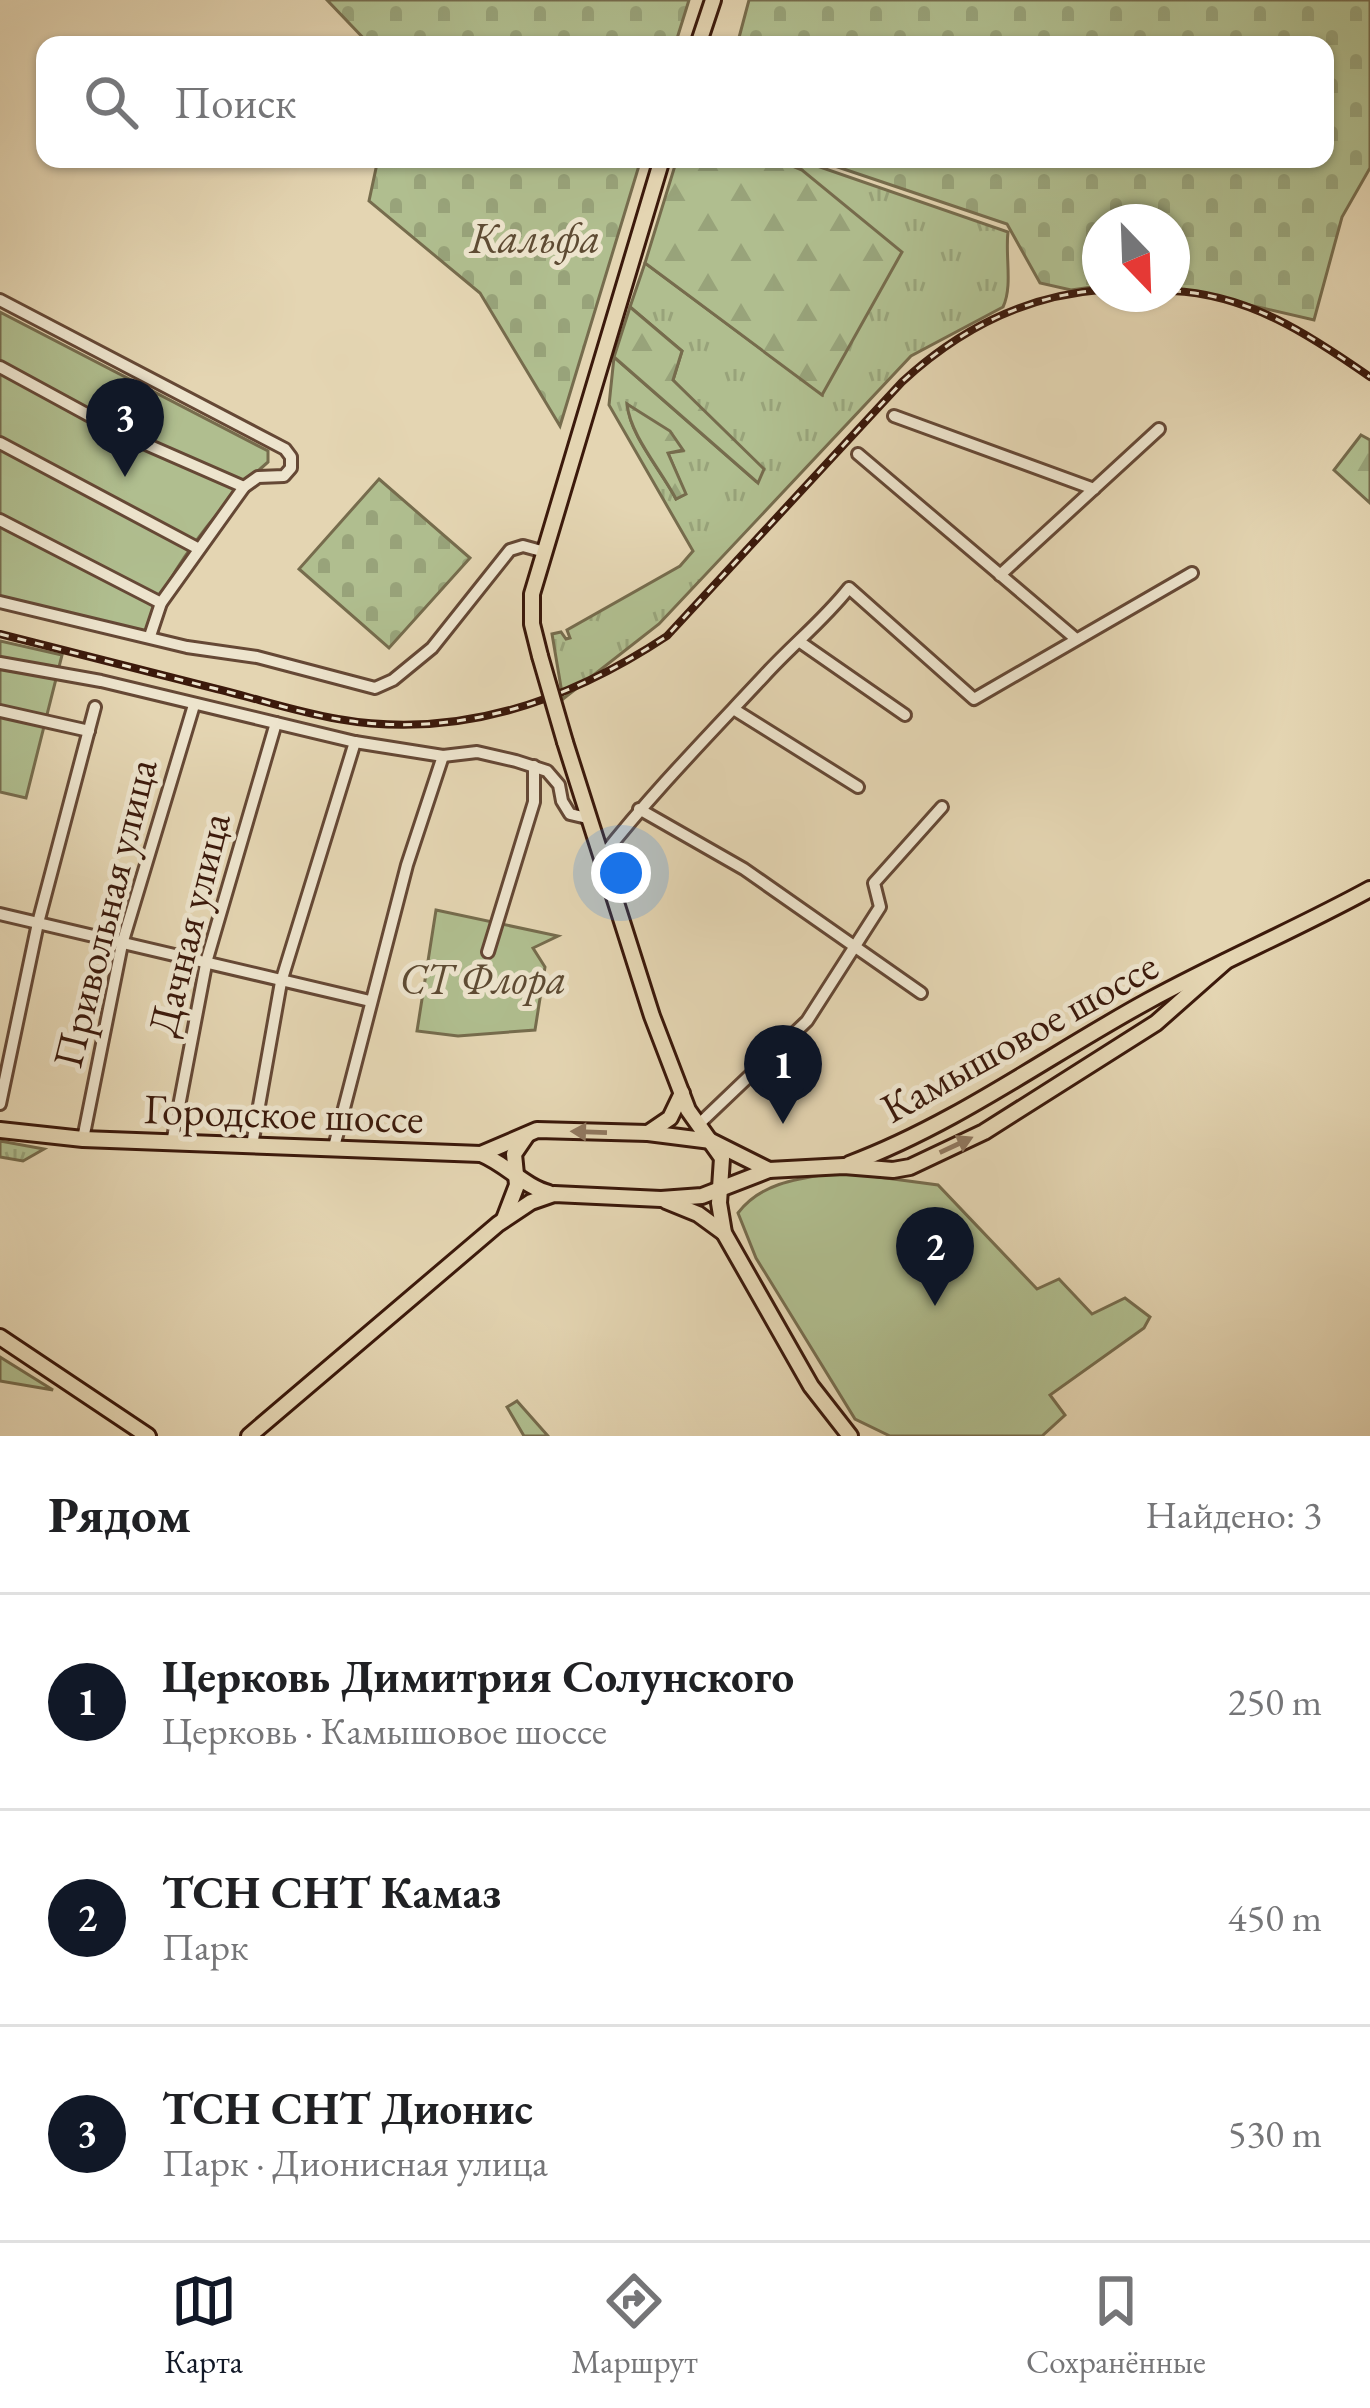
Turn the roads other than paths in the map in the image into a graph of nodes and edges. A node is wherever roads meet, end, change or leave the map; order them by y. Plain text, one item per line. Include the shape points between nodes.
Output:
1 (713, 0) edge
2 (701, 36) edge
3 (659, 168) edge
4 (0, 300) edge
5 (0, 367) edge
6 (894, 416) dead end
7 (1159, 429) dead end
8 (0, 443) edge
9 (858, 454) dead end
10 (244, 487) junction
11 (1094, 489) junction
12 (0, 520) edge
13 (199, 549) junction
14 (544, 552) junction
15 (1192, 573) dead end
16 (1000, 574) junction
17 (0, 602) edge
18 (161, 603) junction
19 (150, 636) junction
20 (1076, 639) junction
21 (800, 642) junction
22 (0, 663) edge
23 (194, 706) junction
24 (95, 707) dead end
25 (734, 710) junction
26 (0, 711) edge
27 (905, 716) dead end
28 (276, 723) junction
29 (89, 731) junction
30 (355, 742) junction
31 (443, 756) junction
32 (534, 766) junction
33 (858, 787) dead end
34 (942, 807) dead end
35 (639, 809) junction
36 (587, 818) junction
37 (601, 857) junction
38 (1370, 889) edge
39 (0, 914) edge
40 (38, 923) junction
41 (122, 944) junction
42 (855, 949) junction
43 (488, 952) dead end
44 (1225, 962) junction
45 (206, 964) junction
46 (281, 982) junction
47 (921, 993) dead end
48 (370, 1001) junction
49 (682, 1093) junction
50 (0, 1101) edge
51 (698, 1125) junction
52 (0, 1130) edge
53 (530, 1132) junction
54 (648, 1133) junction
55 (82, 1139) junction
56 (712, 1141) junction
57 (172, 1143) junction
58 (252, 1144) junction
59 (334, 1147) junction
60 (481, 1154) junction
61 (844, 1166) junction
62 (769, 1170) junction
63 (518, 1174) junction
64 (720, 1188) junction
65 (554, 1193) junction
66 (662, 1199) junction
67 (504, 1219) junction
68 (724, 1233) junction
69 (0, 1337) edge
70 (148, 1436) edge
71 (250, 1436) edge
72 (850, 1436) edge

1 - 2 main road
3 - 14 main road
4 - 10 street via 289,452 289,472
5 - 10 street
6 - 11 street
7 - 11 street
8 - 13 street
9 - 16 street
10 - 13 street
11 - 16 street
12 - 18 street
13 - 18 street
14 - 19 street via 510,550 432,648 375,688
14 - 36 main road, bridge via 532,624
15 - 20 street
16 - 20 street
17 - 19 street
18 - 19 street
20 - 21 street via 974,699 849,588
21 - 25 street
21 - 27 street
22 - 23 street
23 - 28 street
23 - 41 street, Привольная улица
24 - 29 street
25 - 33 street
25 - 35 street
26 - 29 street
28 - 30 street
28 - 45 street, Дачная улица
29 - 40 street
30 - 31 street
30 - 46 street
31 - 32 street via 477,752
31 - 48 street
32 - 36 street via 559,785 570,814
32 - 43 street via 534,802
34 - 42 street via 874,883 880,907
35 - 37 street
35 - 42 street via 744,869
36 - 37 main road
37 - 49 main road
38 - 44 main road, Камышовое шоссе
39 - 40 street
40 - 41 street
40 - 50 street
41 - 45 street
41 - 55 street, Привольная улица
42 - 47 street
42 - 51 street via 807,1022
44 - 61 main road, Камышовое шоссе via 1001,1089
61 -> 44 main road, Камышовое шоссе via 910,1167 985,1132 1156,1022
45 - 46 street
45 - 57 street, Дачная улица
46 - 48 street
46 - 58 street
48 - 59 street
49 - 51 main road
49 - 54 main road via 670,1118
51 - 56 main road
52 - 55 main road, Городское шоссе
54 -> 53 main road
53 - 60 main road
53 - 63 main road via 514,1154
54 - 56 main road
55 - 57 main road, Городское шоссе
56 - 62 main road
56 - 64 main road via 724,1168
57 - 58 main road, Городское шоссе
58 - 59 main road, Городское шоссе
59 - 60 main road, Городское шоссе
60 - 63 main road, Городское шоссе
61 - 62 main road, Камышовое шоссе
62 - 64 main road, Камышовое шоссе
63 - 65 main road, Городское шоссе
63 - 67 main road
64 - 66 main road, Камышовое шоссе
64 - 68 main road
65 - 66 main road, Камышовое шоссе
65 - 67 main road
66 - 68 main road
67 - 71 main road
68 - 72 main road via 811,1386
69 - 70 main road

